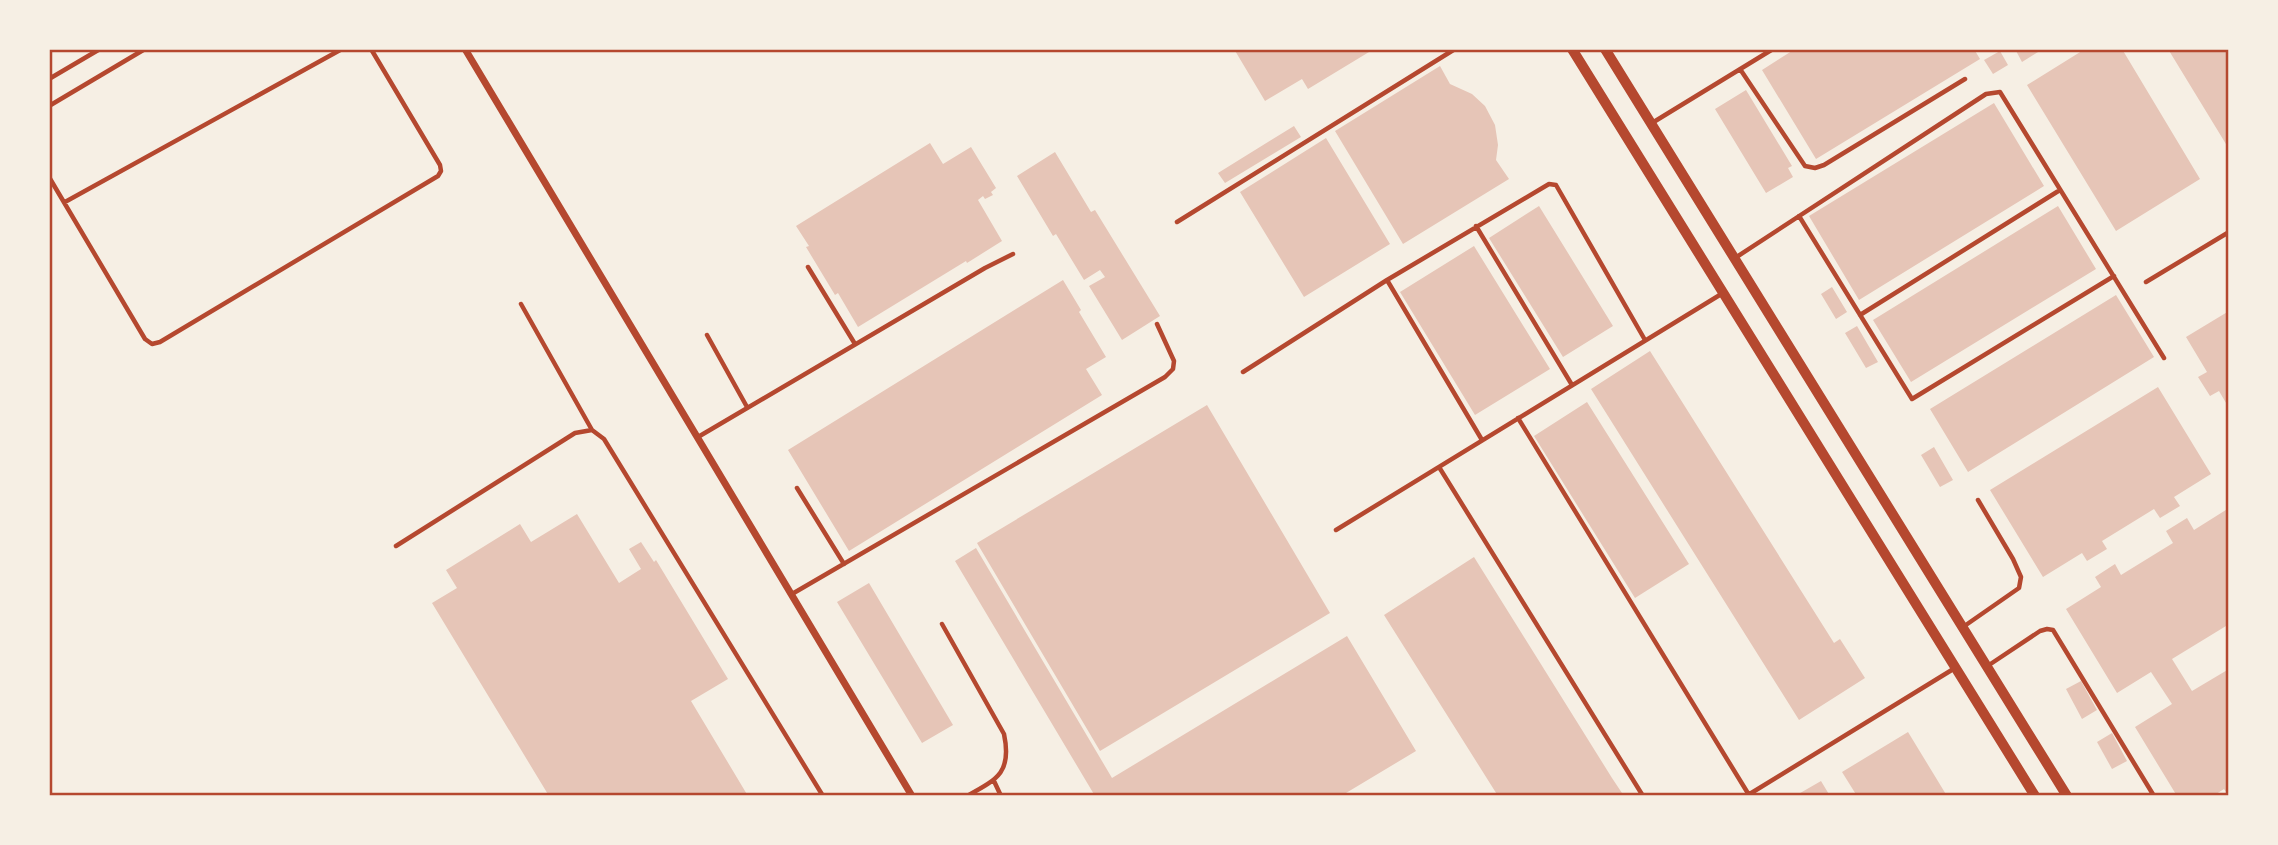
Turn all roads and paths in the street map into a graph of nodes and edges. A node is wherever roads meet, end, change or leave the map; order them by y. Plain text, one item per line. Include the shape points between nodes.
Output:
1 (100, 49) edge
2 (145, 49) edge
3 (342, 49) edge
4 (371, 49) edge
5 (465, 49) edge
6 (1455, 49) edge
7 (1572, 49) edge
8 (1605, 49) edge
9 (1773, 49) edge
10 (1740, 69) junction
11 (49, 79) edge
12 (1965, 79) dead end
13 (49, 106) edge
14 (1651, 123) junction
15 (49, 177) edge
16 (2060, 190) junction
17 (65, 202) junction
18 (1799, 216) junction
19 (1177, 222) dead end
20 (1476, 226) junction
21 (2229, 232) edge
22 (1013, 254) dead end
23 (1734, 258) junction
24 (808, 267) dead end
25 (2114, 276) junction
26 (1387, 280) junction
27 (2146, 282) dead end
28 (1723, 292) junction
29 (521, 304) dead end
30 (1860, 315) junction
31 (1157, 324) dead end
32 (707, 335) dead end
33 (1645, 340) junction
34 (855, 344) junction
35 (2164, 358) dead end
36 (1243, 372) dead end
37 (1572, 385) junction
38 (747, 407) junction
39 (1518, 418) junction
40 (592, 430) junction
41 (698, 436) junction
42 (1482, 440) junction
43 (1439, 467) junction
44 (797, 488) dead end
45 (1978, 500) dead end
46 (1336, 530) dead end
47 (396, 546) dead end
48 (844, 564) junction
49 (792, 594) junction
50 (942, 624) dead end
51 (1962, 628) junction
52 (1987, 667) junction
53 (1956, 668) junction
54 (993, 781) junction
55 (1747, 795) edge
56 (823, 796) edge
57 (912, 796) edge
58 (967, 796) edge
59 (1001, 796) edge
60 (1643, 796) edge
61 (2035, 796) edge
62 (2067, 796) edge
63 (2154, 796) edge

1 - 11 lane
2 - 13 lane
3 - 17 lane
4 - 17 lane via 440,165 438,176 160,342 152,344 145,339
5 - 41 street
6 - 19 lane
7 - 28 street
8 - 14 street
9 - 10 lane
10 - 12 lane via 1805,166 1815,168
10 - 14 lane
14 - 23 street
15 - 17 lane
16 - 18 lane via 2000,92 1993,92
16 - 25 lane
16 - 30 lane
18 - 23 lane
18 - 30 lane
20 - 26 lane
20 - 33 lane via 1543,186 1556,185
20 - 37 lane
21 - 27 lane
22 - 34 lane
23 - 51 street
24 - 34 lane
25 - 30 lane via 1912,399
25 - 35 lane
26 - 36 lane
26 - 42 lane
28 - 33 lane
28 - 53 street
29 - 40 lane
31 - 48 lane via 1174,361 1165,377
32 - 38 lane
33 - 37 lane
34 - 38 lane
37 - 39 lane
38 - 41 lane
39 - 42 lane
39 - 55 lane
40 - 47 lane via 575,433
40 - 56 lane via 604,439
41 - 49 street
42 - 43 lane
43 - 46 lane
43 - 60 lane
44 - 48 lane
45 - 51 lane via 2021,577 2019,588
48 - 49 lane
49 - 57 street
50 - 54 lane via 1004,734 1006,767
51 - 52 street
52 - 62 street
52 - 63 lane via 2040,631 2053,630
53 - 55 lane
53 - 61 street
54 - 58 lane
54 - 59 lane

